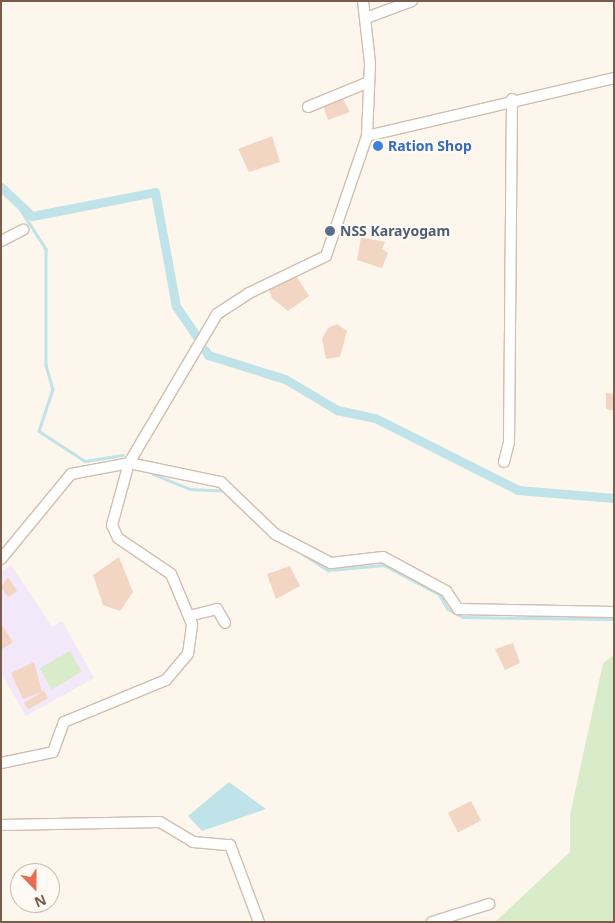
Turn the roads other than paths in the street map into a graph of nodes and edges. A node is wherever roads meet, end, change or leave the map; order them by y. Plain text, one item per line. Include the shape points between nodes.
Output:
1 (363, 1) edge
2 (412, 1) edge
3 (366, 18) junction
4 (614, 78) edge
5 (369, 82) junction
6 (512, 99) junction
7 (308, 107) dead end
8 (367, 136) junction
9 (23, 230) dead end
10 (1, 241) edge
11 (504, 462) dead end
12 (129, 463) junction
13 (1, 559) edge
14 (614, 612) edge
15 (189, 616) junction
16 (225, 623) dead end
17 (1, 763) edge
18 (1, 825) edge
19 (489, 904) dead end
20 (259, 922) edge
21 (432, 922) edge

1 - 3 street
2 - 3 street
3 - 5 street
4 - 6 street
5 - 7 street
5 - 8 street
6 - 8 street
6 - 11 street via 510,442
8 - 12 street via 326,256 249,293 217,314
9 - 10 street
12 - 13 street via 70,474
12 - 14 street via 221,482 276,534 331,563 383,557 446,590 458,609
12 - 15 street via 112,525 118,538 171,574
15 - 16 street via 217,609
15 - 17 street via 192,624 188,654 166,680 64,722 53,752
18 - 20 street via 160,822 193,842 230,845
19 - 21 street

